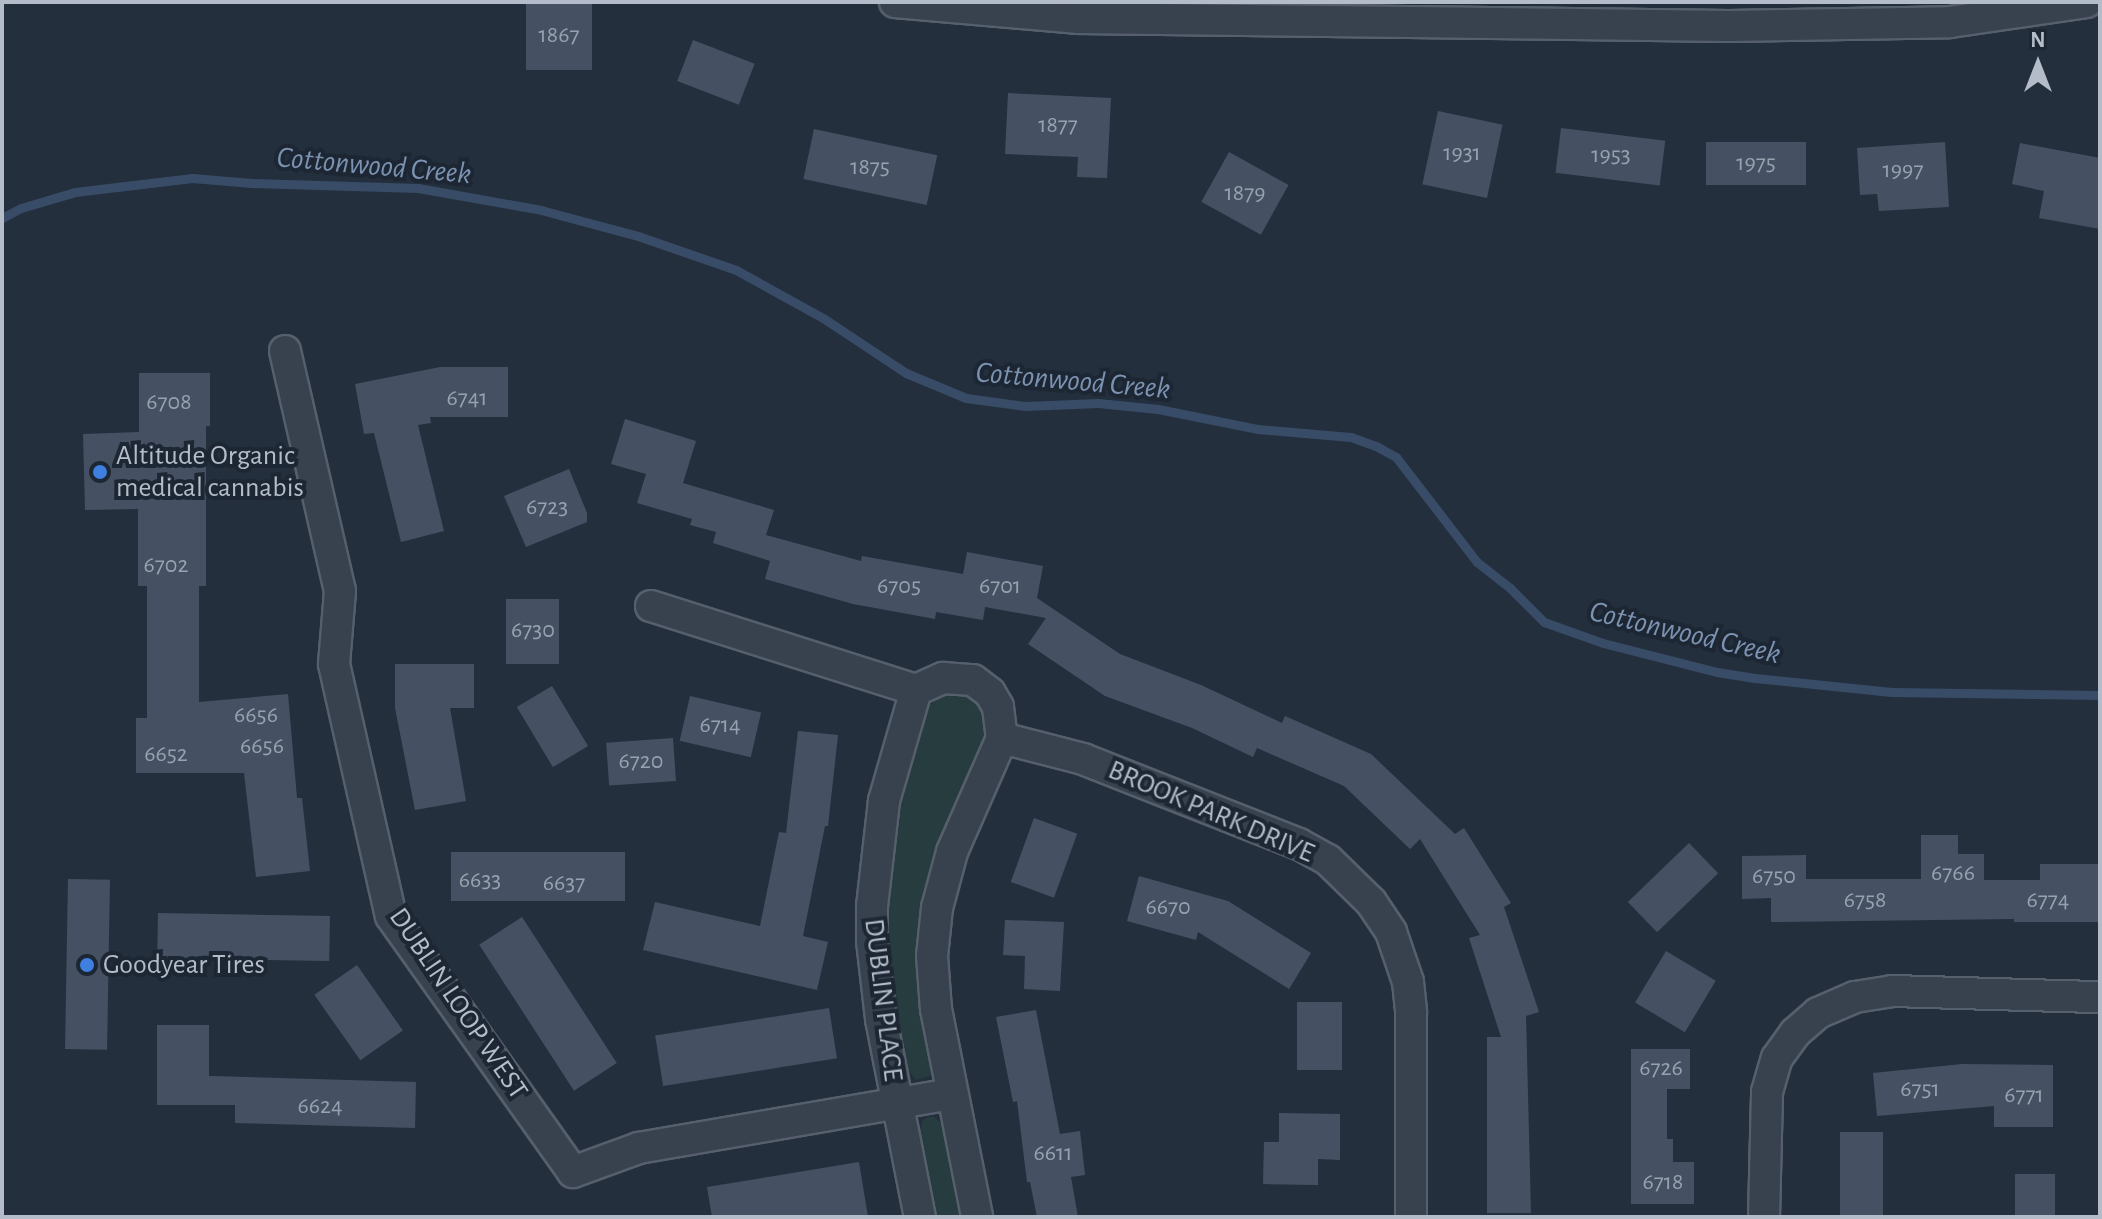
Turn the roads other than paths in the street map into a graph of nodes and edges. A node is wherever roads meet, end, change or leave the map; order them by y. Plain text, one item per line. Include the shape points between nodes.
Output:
1 (895, 2) edge
2 (2087, 2) edge
3 (285, 351) dead end
4 (651, 606) dead end
5 (916, 690) junction
6 (1002, 738) junction
7 (2100, 997) edge
8 (952, 1094) junction
9 (897, 1104) junction
10 (920, 1217) edge
11 (977, 1217) edge
12 (1411, 1217) edge
13 (1764, 1217) edge

1 - 2 street via 1078,18 1729,26 1950,22
3 - 9 street, DUBLIN LOOP WEST via 340,591 334,664 391,916 573,1172 639,1148
4 - 5 street
5 - 6 street via 943,678 973,680 998,707
5 - 9 street, DUBLIN PLACE via 884,801 872,906 875,977
6 - 8 street, DUBLIN PLACE via 952,852 937,908 933,981
6 - 12 street, BROOK PARK DRIVE via 1083,759 1299,844 1328,860 1371,902 1391,932 1408,982
7 - 13 street via 1892,991 1855,997 1787,1025 1767,1092
8 - 9 street, DUBLIN LOOP WEST
8 - 11 street, DUBLIN PLACE
9 - 10 street, DUBLIN PLACE

